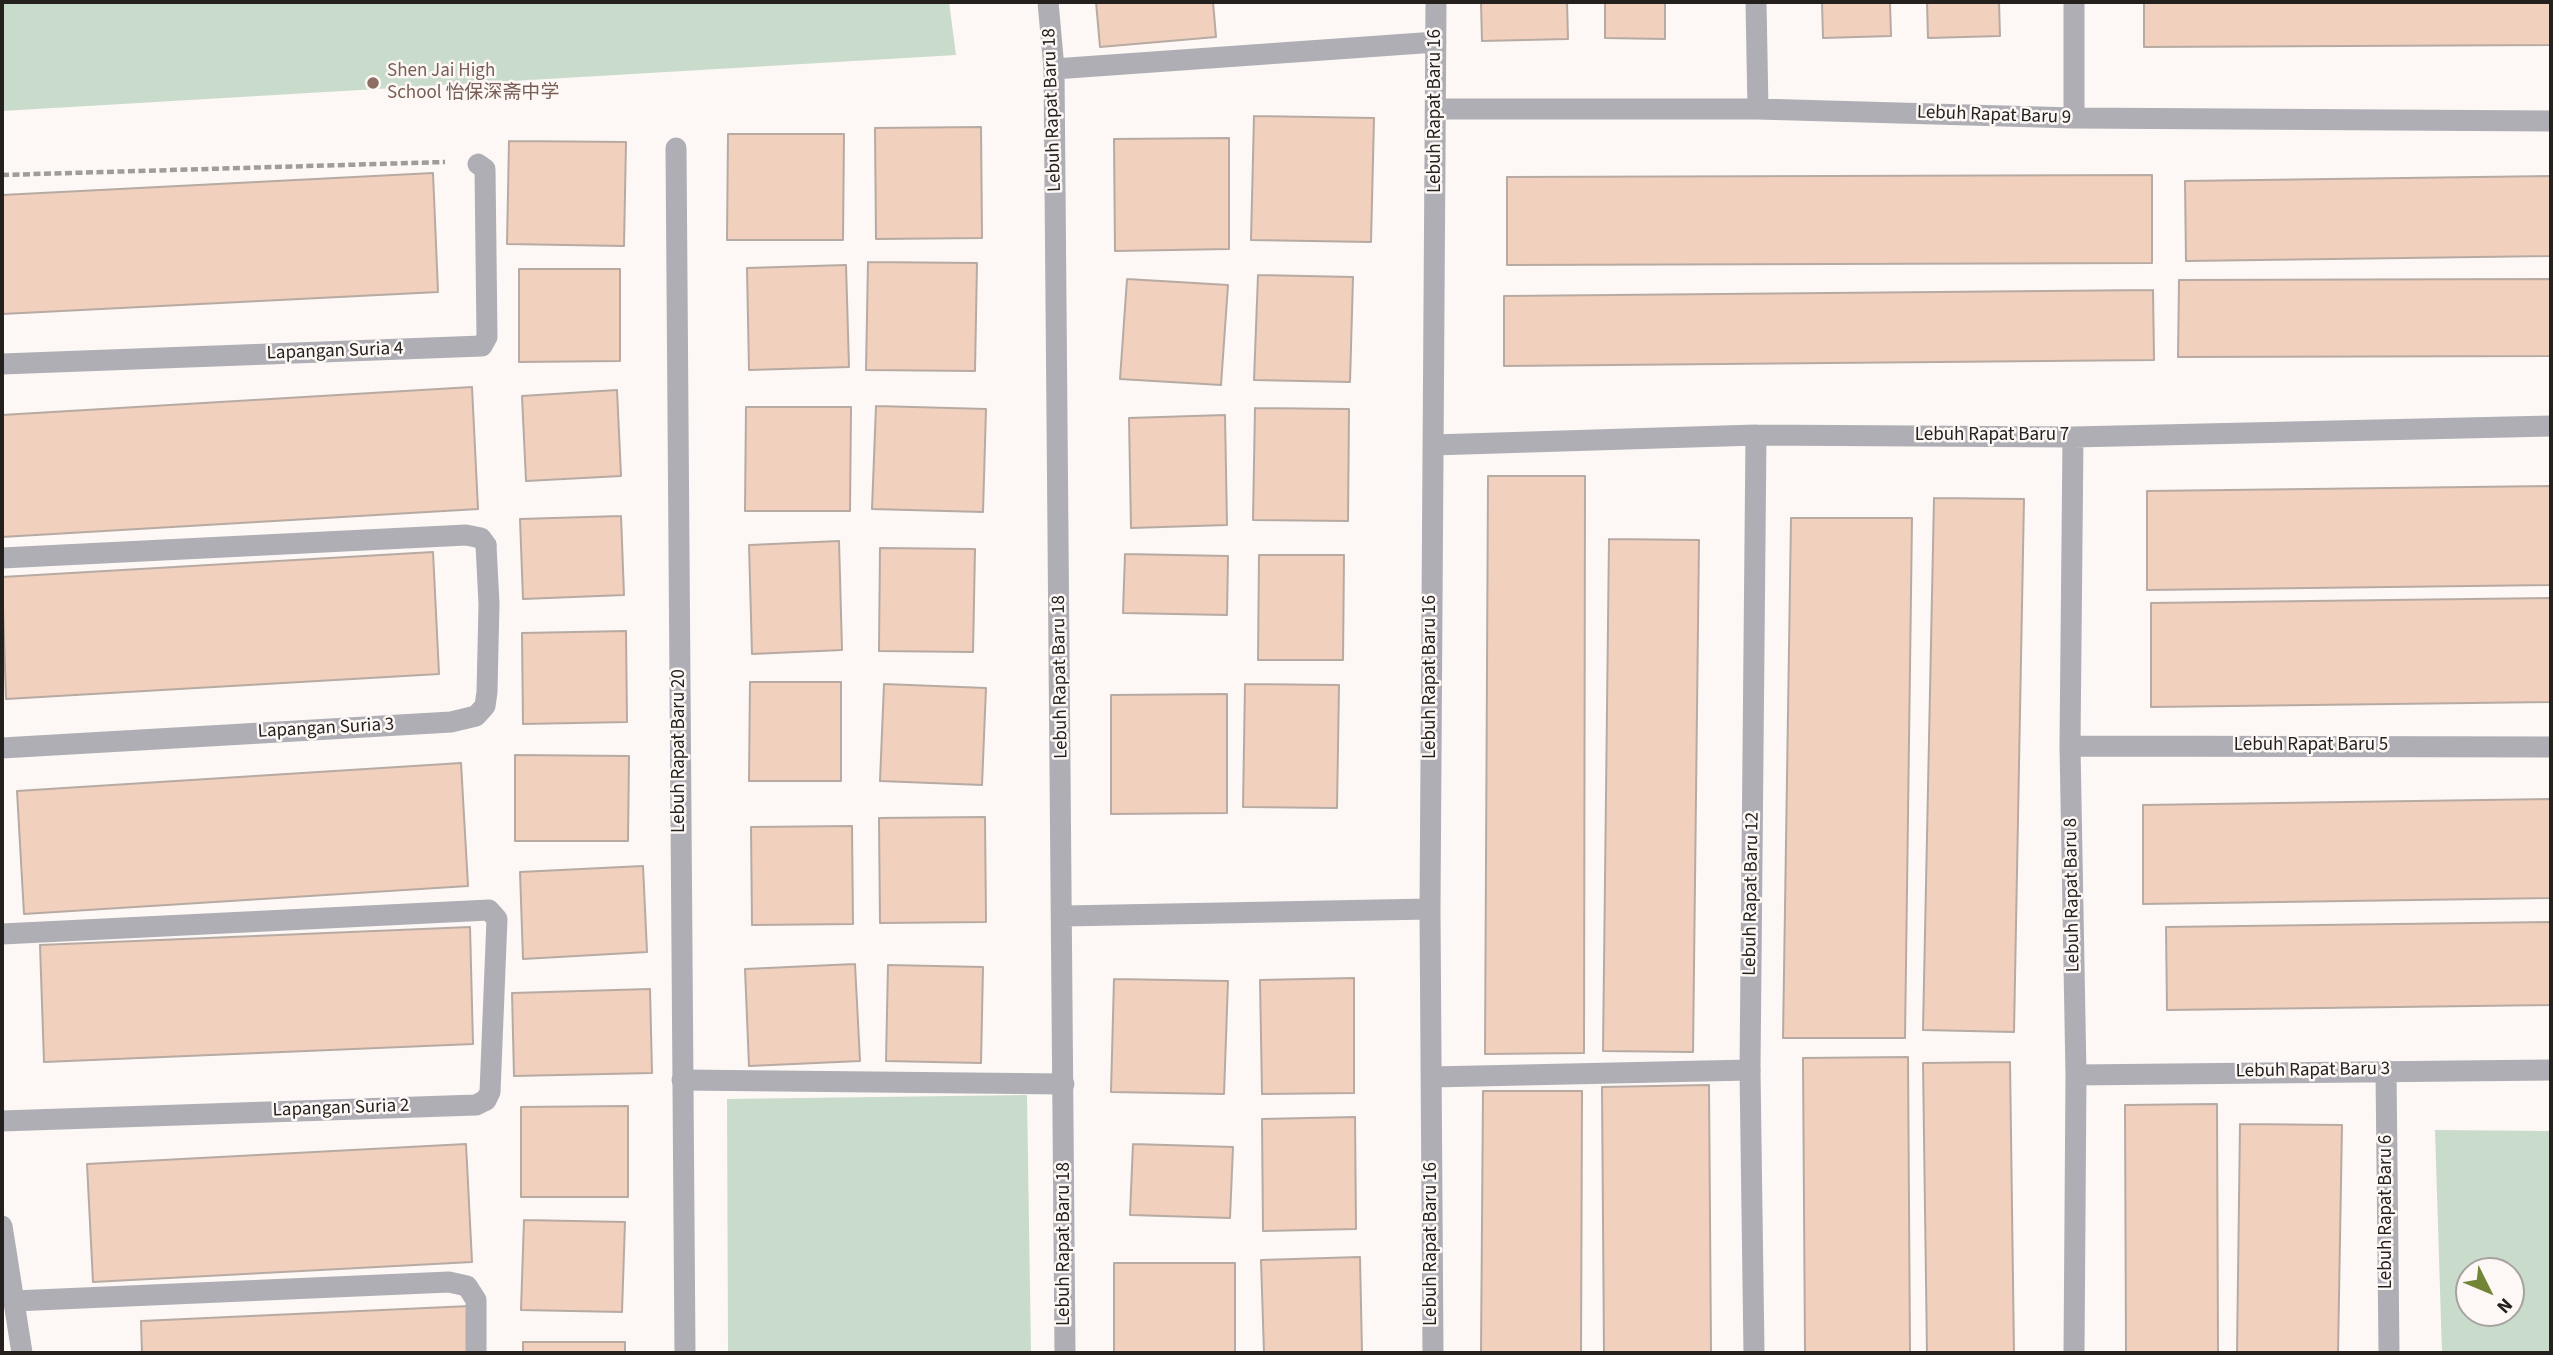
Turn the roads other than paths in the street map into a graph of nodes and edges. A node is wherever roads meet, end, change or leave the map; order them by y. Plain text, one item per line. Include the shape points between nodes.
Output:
1 (1048, 2) edge
2 (1436, 2) edge
3 (1756, 2) edge
4 (2074, 2) edge
5 (1436, 42) junction
6 (1054, 69) junction
7 (1437, 109) junction
8 (1758, 109) junction
9 (2074, 118) junction
10 (2551, 121) edge
11 (676, 148) dead end
12 (478, 164) road end
13 (2, 364) edge
14 (2551, 426) edge
15 (1756, 435) junction
16 (2073, 437) junction
17 (1433, 445) junction
18 (2, 558) edge
19 (2070, 746) junction
20 (2551, 747) edge
21 (2, 748) edge
22 (1430, 909) junction
23 (1064, 916) junction
24 (2, 934) edge
25 (1750, 1070) junction
26 (2386, 1070) junction
27 (2551, 1070) edge
28 (2076, 1075) junction
29 (1432, 1077) junction
30 (682, 1080) junction
31 (1064, 1084) junction
32 (2, 1121) edge
33 (2, 1226) edge
34 (14, 1301) junction
35 (22, 1353) edge
36 (476, 1353) edge
37 (685, 1353) edge
38 (1065, 1353) edge
39 (1433, 1353) edge
40 (1754, 1353) edge
41 (2074, 1353) edge
42 (2389, 1353) edge

1 - 6 street, Lebuh Rapat Baru 18
2 - 5 street, Lebuh Rapat Baru 16
3 - 8 street
4 - 9 street
5 - 6 street
5 - 7 street, Lebuh Rapat Baru 16
6 - 23 street, Lebuh Rapat Baru 18
7 - 8 street, Lebuh Rapat Baru 9
7 - 17 street, Lebuh Rapat Baru 16
8 - 9 street, Lebuh Rapat Baru 9
9 - 10 street, Lebuh Rapat Baru 9
11 - 30 street, Lebuh Rapat Baru 20
12 - 13 street, Lapangan Suria 4 via 485,169 487,337 482,345
14 - 16 street, Lebuh Rapat Baru 7
15 - 16 street, Lebuh Rapat Baru 7
15 - 17 street, Lebuh Rapat Baru 7
15 - 25 street, Lebuh Rapat Baru 12
16 - 19 street, Lebuh Rapat Baru 8
17 - 22 street, Lebuh Rapat Baru 16
18 - 21 street, Lapangan Suria 3 via 466,535 481,538 486,545 489,604 487,692 485,706 476,716 450,722
19 - 20 street, Lebuh Rapat Baru 5
19 - 28 street, Lebuh Rapat Baru 8
22 - 23 street
22 - 29 street, Lebuh Rapat Baru 16
23 - 31 street, Lebuh Rapat Baru 18
24 - 32 street, Lapangan Suria 2 via 489,910 497,919 490,1092 477,1105
25 - 29 street
25 - 40 street, Lebuh Rapat Baru 12
26 - 27 street, Lebuh Rapat Baru 3
26 - 28 street, Lebuh Rapat Baru 3
26 - 42 street, Lebuh Rapat Baru 6
28 - 41 street, Lebuh Rapat Baru 8
29 - 39 street, Lebuh Rapat Baru 16
30 - 31 street
30 - 37 street, Lebuh Rapat Baru 20
31 - 38 street, Lebuh Rapat Baru 18
33 - 34 street
34 - 35 street
34 - 36 street via 449,1282 467,1286 476,1300

